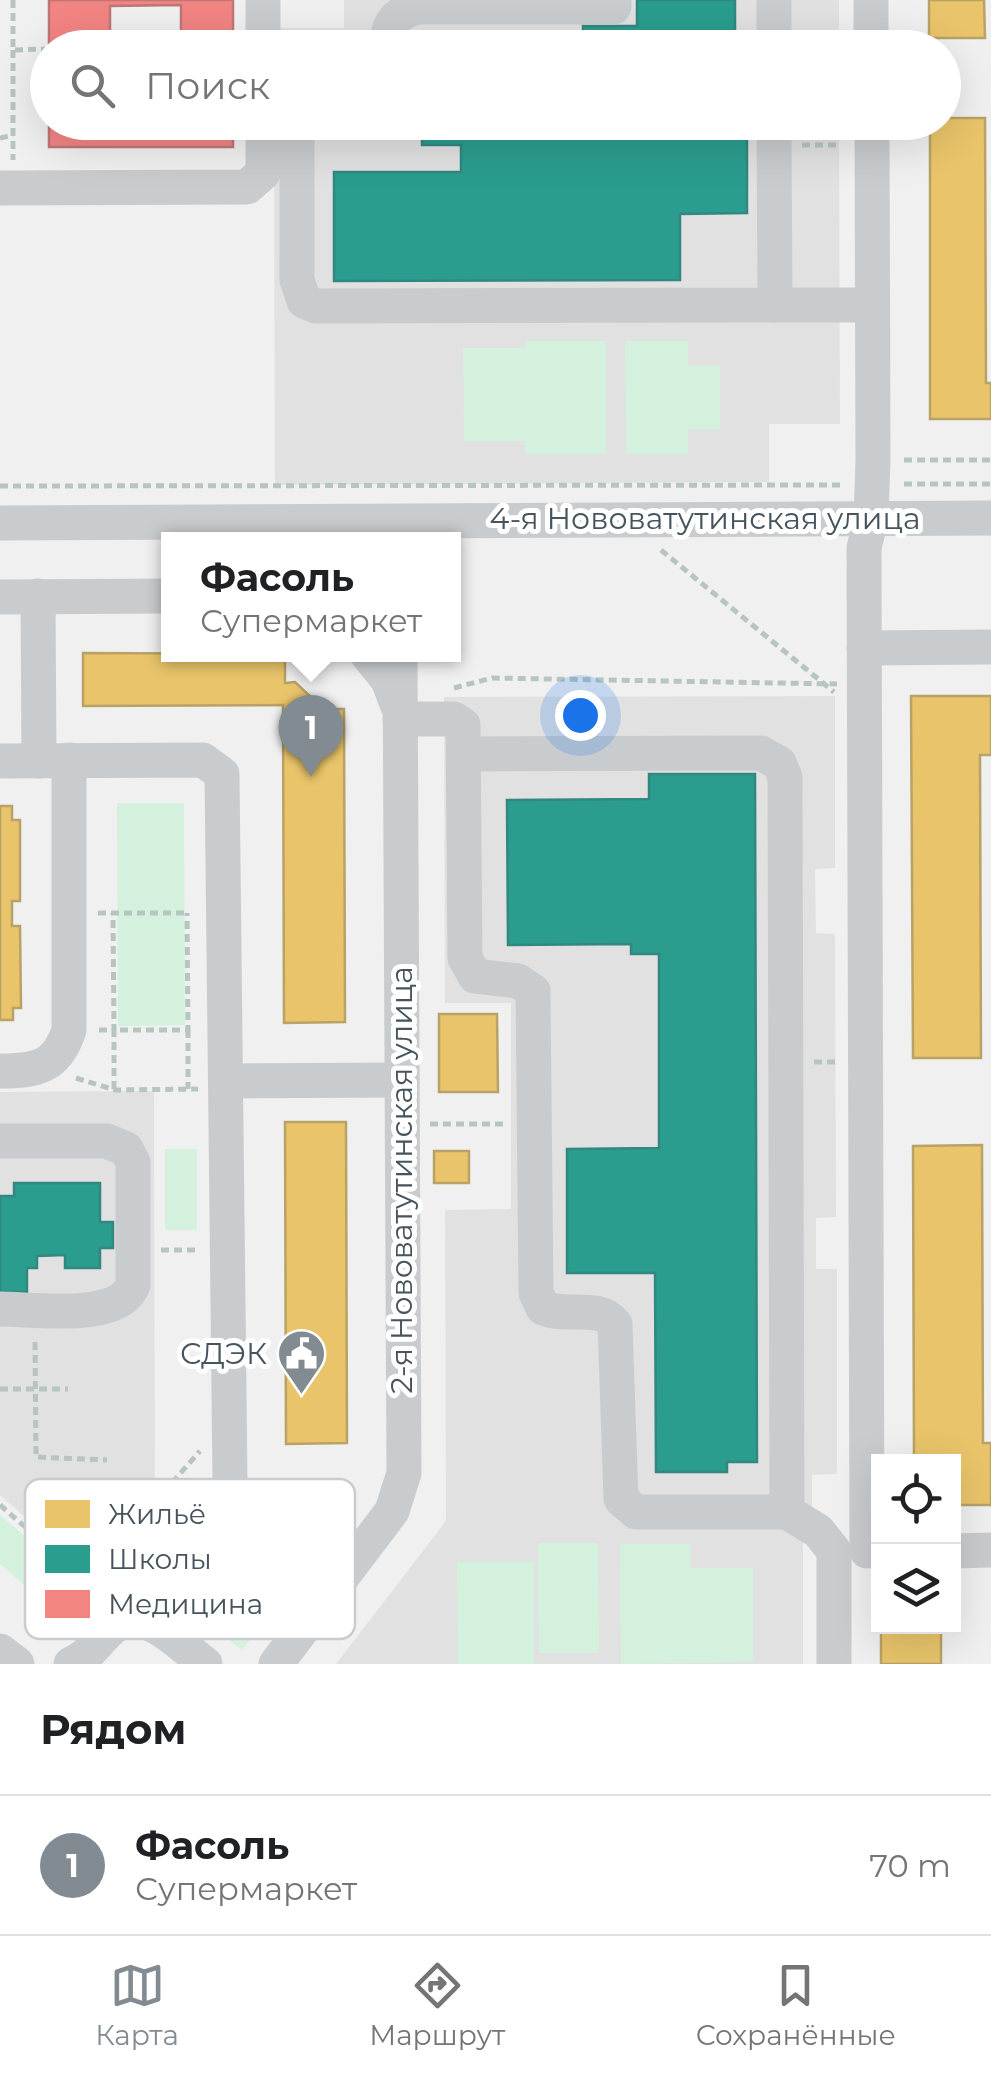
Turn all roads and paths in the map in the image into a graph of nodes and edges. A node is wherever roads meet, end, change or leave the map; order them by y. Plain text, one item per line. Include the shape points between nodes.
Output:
1 (13, 0) edge
2 (263, 0) edge
3 (614, 0) edge
4 (774, 0) edge
5 (871, 0) edge
6 (263, 30) edge
7 (390, 30) edge
8 (774, 30) edge
9 (871, 30) edge
10 (13, 50) junction
11 (30, 50) edge
12 (14, 135) junction
13 (0, 138) edge
14 (263, 140) edge
15 (297, 140) edge
16 (774, 140) edge
17 (872, 140) edge
18 (7, 188) edge
19 (775, 305) junction
20 (872, 305) junction
21 (991, 460) edge
22 (991, 484) edge
23 (0, 486) edge
24 (872, 488) junction
25 (991, 518) edge
26 (0, 522) edge
27 (399, 530) edge
28 (658, 548) dead end
29 (0, 596) edge
30 (38, 596) junction
31 (161, 596) edge
32 (991, 647) edge
33 (864, 648) junction
34 (373, 662) edge
35 (400, 662) edge
36 (824, 684) junction
37 (452, 688) dead end
38 (865, 701) junction
39 (400, 717) junction
40 (465, 754) junction
41 (0, 761) edge
42 (54, 761) junction
43 (70, 913) junction
44 (113, 913) junction
45 (188, 913) junction
46 (225, 913) junction
47 (114, 1030) junction
48 (188, 1030) junction
49 (62, 1045) junction
50 (866, 1062) junction
51 (786, 1063) junction
52 (0, 1072) edge
53 (402, 1080) junction
54 (226, 1085) junction
55 (114, 1090) junction
56 (188, 1090) junction
57 (402, 1124) junction
58 (535, 1124) junction
59 (0, 1141) edge
60 (154, 1250) dead end
61 (227, 1250) junction
62 (35, 1309) junction
63 (0, 1310) edge
64 (0, 1389) edge
65 (36, 1389) junction
66 (68, 1389) dead end
67 (228, 1419) junction
68 (107, 1460) dead end
69 (175, 1479) edge
70 (230, 1479) edge
71 (0, 1505) edge
72 (787, 1512) junction
73 (25, 1527) edge
74 (991, 1550) edge
75 (860, 1551) edge
76 (961, 1551) edge
77 (355, 1561) edge
78 (102, 1639) edge
79 (171, 1639) edge
80 (295, 1639) edge
81 (0, 1651) edge
82 (17, 1664) edge
83 (71, 1664) edge
84 (205, 1664) edge
85 (276, 1664) edge
86 (834, 1664) edge

1 - 10 path
2 - 6 street
3 - 7 street via 614,7 418,7 400,12
4 - 8 street
5 - 9 street
10 - 11 path
10 - 12 path
12 - 13 path
12 - 18 path
14 - 18 street via 263,173 247,187
15 - 19 street via 297,280 304,300 316,306
16 - 19 street
17 - 20 street
19 - 20 street
20 - 24 street
21 - 24 path
22 - 24 path
23 - 24 path
24 - 25 street, 4-я Нововатутинская улица
24 - 27 street, 4-я Нововатутинская улица
24 - 33 street
26 - 27 street, 4-я Нововатутинская улица
28 - 36 path
29 - 30 street
30 - 31 street
30 - 42 street
32 - 33 street
33 - 38 street
34 - 39 street via 388,680
35 - 39 street, 2-я Нововатутинская улица
36 - 37 path via 492,678
36 - 38 path
36 - 38 path
38 - 50 street
39 - 40 street via 459,721
39 - 53 street, 2-я Нововатутинская улица
40 - 51 street via 761,753 779,763 785,778
40 - 58 street via 465,958 475,976 518,981 533,991
41 - 42 street
42 - 43 street
42 - 46 street via 215,765 224,788
43 - 44 path
43 - 49 street
44 - 45 path
44 - 47 path
45 - 46 path
45 - 48 path
46 - 54 street
47 - 48 path
47 - 49 path
47 - 55 path
48 - 56 path
49 - 52 street via 24,1071
49 - 55 path via 72,1076
50 - 51 path
50 - 75 street
51 - 72 street
53 - 54 street
53 - 57 street, 2-я Нововатутинская улица
54 - 56 path
54 - 61 street
55 - 56 path
57 - 58 path
57 - 77 street, 2-я Нововатутинская улица via 404,1473 392,1511
58 - 72 street via 536,1294 542,1308 554,1313 602,1313 616,1324 621,1499 636,1512
59 - 62 street via 107,1141 126,1150 132,1162 130,1294 104,1309
60 - 61 path
61 - 67 street
62 - 63 street
62 - 65 path
64 - 65 path
65 - 66 path
65 - 68 path via 38,1459
67 - 69 path
67 - 70 street
71 - 73 path
72 - 75 street
74 - 76 street
75 - 86 street
78 - 83 street via 89,1656
79 - 84 street
80 - 85 street, 2-я Нововатутинская улица
81 - 82 street

